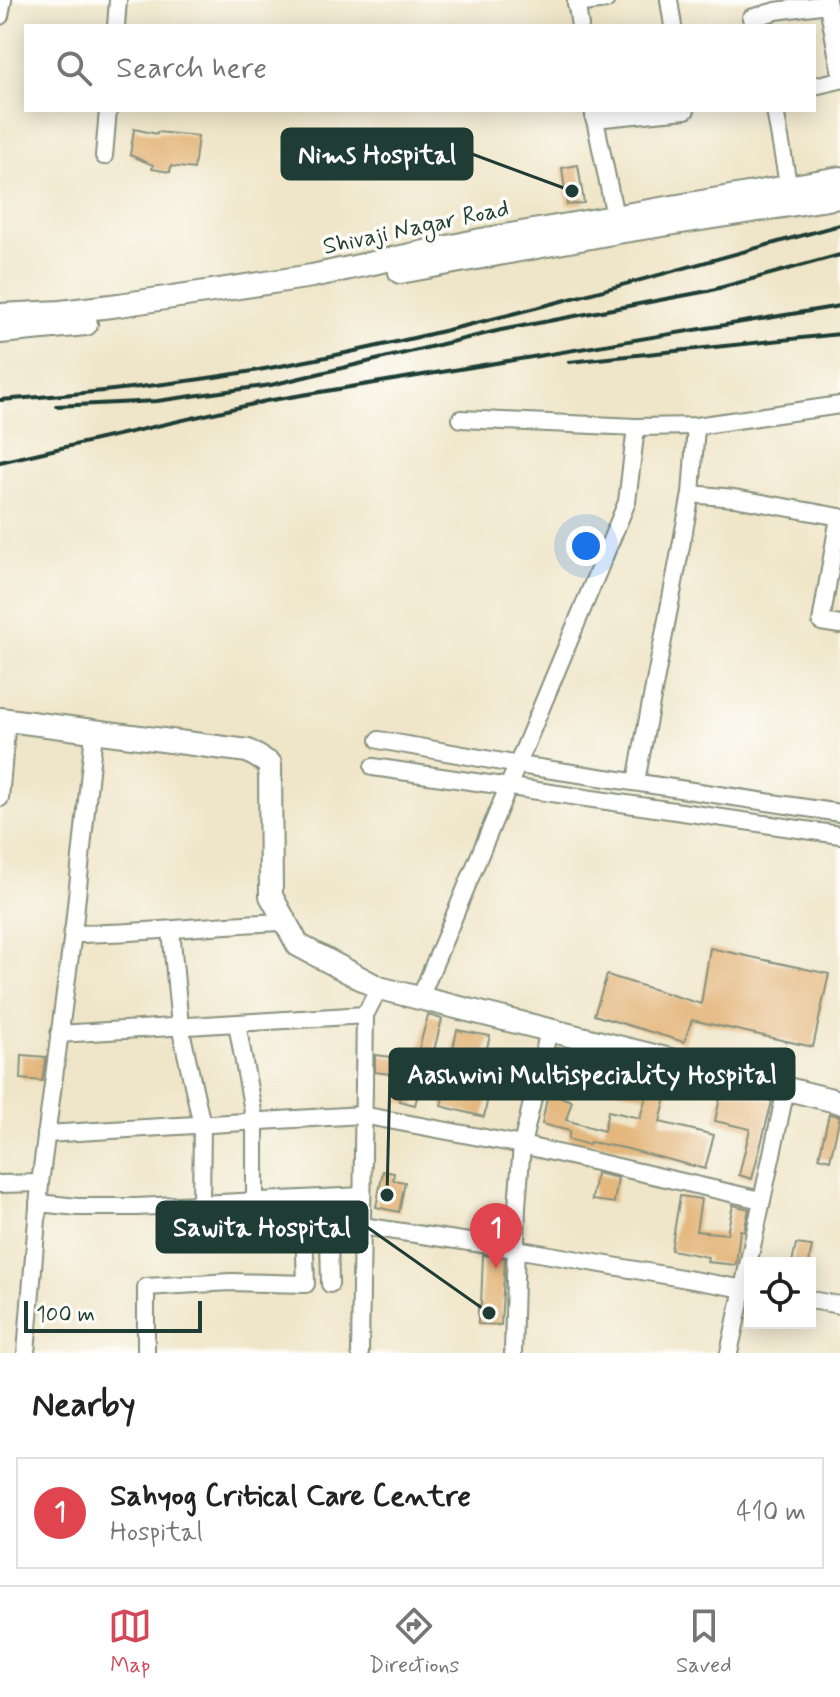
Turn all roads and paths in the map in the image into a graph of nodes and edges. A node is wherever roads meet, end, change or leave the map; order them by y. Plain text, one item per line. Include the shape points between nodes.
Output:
1 (3, 0) edge
2 (118, 0) edge
3 (606, 0) edge
4 (669, 0) edge
5 (747, 0) edge
6 (576, 2) edge
7 (827, 2) edge
8 (0, 16) edge
9 (752, 22) edge
10 (116, 24) edge
11 (580, 24) edge
12 (673, 24) edge
13 (840, 69) edge
14 (840, 80) edge
15 (816, 86) edge
16 (108, 112) edge
17 (640, 112) edge
18 (775, 112) edge
19 (593, 114) edge
20 (104, 156) dead end
21 (840, 178) edge
22 (790, 196) junction
23 (840, 197) edge
24 (616, 224) junction
25 (0, 301) edge
26 (0, 315) edge
27 (0, 332) edge
28 (840, 405) edge
29 (461, 419) dead end
30 (696, 426) junction
31 (636, 427) junction
32 (691, 494) junction
33 (840, 517) edge
34 (840, 625) edge
35 (3, 720) edge
36 (94, 733) junction
37 (379, 740) dead end
38 (519, 765) junction
39 (373, 767) dead end
40 (636, 781) junction
41 (510, 785) junction
42 (0, 798) edge
43 (840, 813) edge
44 (840, 835) edge
45 (285, 922) junction
46 (171, 930) junction
47 (72, 934) junction
48 (379, 988) junction
49 (420, 998) junction
50 (365, 1015) junction
51 (237, 1024) junction
52 (180, 1026) junction
53 (549, 1030) junction
54 (59, 1034) junction
55 (786, 1089) junction
56 (840, 1102) edge
57 (362, 1115) junction
58 (255, 1122) junction
59 (202, 1125) junction
60 (46, 1134) junction
61 (522, 1145) junction
62 (40, 1183) junction
63 (0, 1184) edge
64 (362, 1196) junction
65 (328, 1198) junction
66 (303, 1199) junction
67 (761, 1200) junction
68 (255, 1201) junction
69 (38, 1203) junction
70 (201, 1203) junction
71 (362, 1226) junction
72 (516, 1249) junction
73 (752, 1257) edge
74 (330, 1284) dead end
75 (744, 1290) edge
76 (744, 1297) edge
77 (816, 1301) edge
78 (840, 1305) edge
79 (26, 1353) edge
80 (146, 1353) edge
81 (360, 1353) edge
82 (513, 1353) edge
83 (729, 1353) edge

1 - 8 street
2 - 10 street
3 - 6 street
4 - 12 street
5 - 9 street
6 - 11 street
7 - 9 street via 776,11
7 - 13 street
14 - 15 street
16 - 20 street
17 - 19 street
18 - 22 street
19 - 24 street
21 - 22 main road, Shivaji Nagar Road
22 - 23 main road, Shivaji Nagar Road
22 - 24 main road, Shivaji Nagar Road
24 - 26 main road, Shivaji Nagar Road via 481,240 296,279 119,305
24 - 27 main road, Shivaji Nagar Road via 256,299
25 - 26 street
26 - 27 street
28 - 30 street
29 - 31 street
30 - 31 street
30 - 32 street
31 - 38 street via 627,502
32 - 33 street
32 - 40 street
33 - 34 street via 821,622
35 - 36 main road
35 - 42 street
36 - 45 main road via 248,751 270,764 271,896
36 - 47 street
37 - 38 street
38 - 40 street
38 - 41 street
39 - 41 street
40 - 43 street
41 - 44 street
41 - 49 street
45 - 46 street
45 - 48 main road via 298,945
46 - 47 street
46 - 52 street
47 - 54 street
48 - 49 main road
48 - 50 street
49 - 53 main road
50 - 51 street
50 - 57 street
51 - 52 street
51 - 58 street
52 - 54 street
52 - 59 street
53 - 55 main road
53 - 61 street
54 - 60 street
55 - 56 main road
55 - 67 street
57 - 58 street
57 - 61 street
57 - 64 street
58 - 59 street
58 - 68 street
59 - 60 street
59 - 70 street
60 - 62 street
61 - 67 street
61 - 72 street
62 - 63 street
62 - 69 street
64 - 65 street
64 - 71 street
65 - 66 street
65 - 74 street
66 - 68 street
66 - 80 street via 306,1284 146,1287
67 - 73 street
68 - 70 street
69 - 70 street
69 - 79 street
71 - 72 street
71 - 81 street
72 - 75 street
72 - 82 street
76 - 83 street
77 - 78 street

